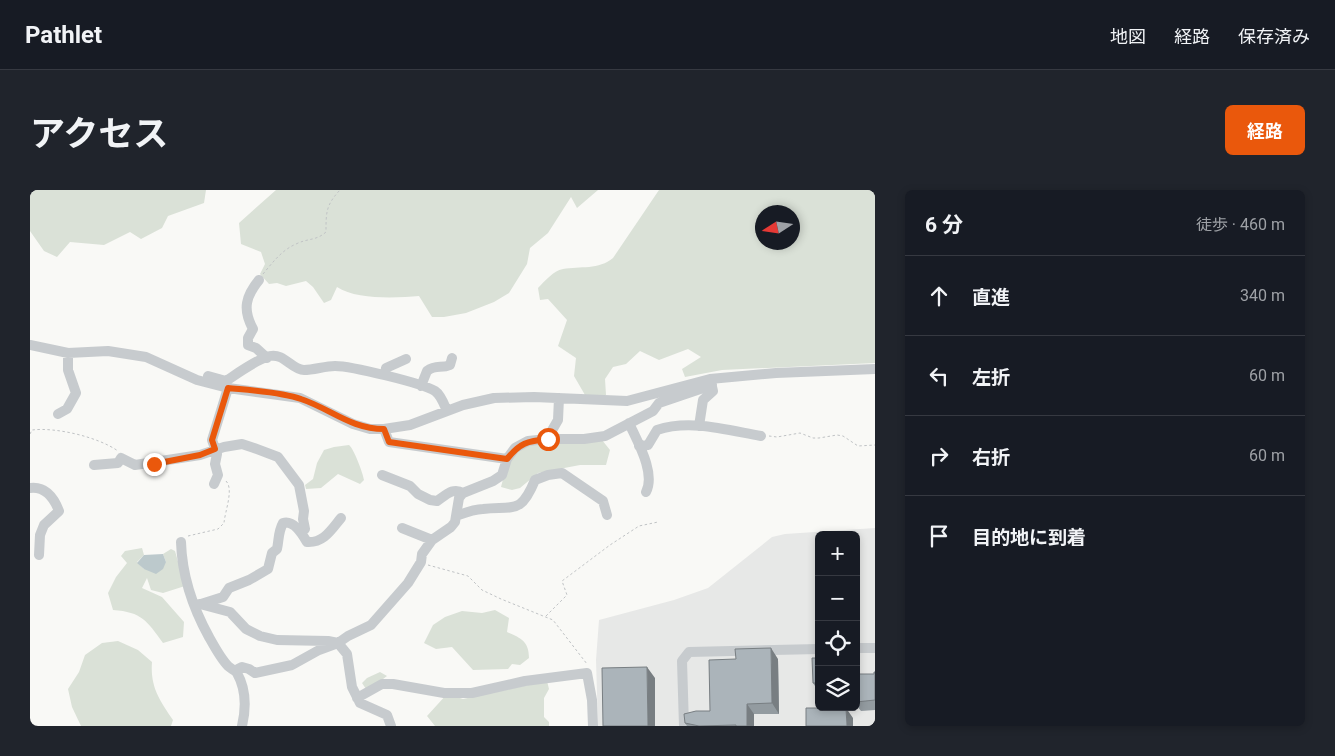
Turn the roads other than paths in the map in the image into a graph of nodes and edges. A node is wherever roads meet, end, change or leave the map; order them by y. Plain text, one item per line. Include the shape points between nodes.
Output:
1 (259, 280) road end
2 (30, 345) edge
3 (68, 353) junction
4 (267, 358) junction
5 (452, 358) dead end
6 (406, 359) dead end
7 (875, 369) edge
8 (385, 375) junction
9 (192, 378) junction
10 (711, 382) junction
11 (421, 386) junction
12 (228, 388) junction
13 (559, 398) junction
14 (447, 410) junction
15 (58, 414) dead end
16 (629, 423) junction
17 (699, 426) junction
18 (384, 429) junction
19 (761, 436) road end
20 (548, 439) junction
21 (639, 446) junction
22 (215, 449) junction
23 (507, 459) junction
24 (94, 465) dead end
25 (382, 475) dead end
26 (214, 484) road end
27 (30, 488) edge
28 (646, 492) dead end
29 (463, 494) junction
30 (607, 515) dead end
31 (456, 516) junction
32 (341, 518) dead end
33 (402, 528) dead end
34 (301, 533) junction
35 (432, 540) junction
36 (181, 542) road end
37 (39, 555) dead end
38 (197, 605) junction
39 (338, 643) junction
40 (860, 648) edge
41 (875, 648) edge
42 (815, 649) edge
43 (237, 672) junction
44 (357, 698) junction
45 (242, 726) edge
46 (391, 726) edge
47 (593, 726) edge
48 (684, 726) edge

1 - 4 street via 249,292 247,318 253,329 248,345
2 - 3 street
3 - 9 street via 108,351 146,357
3 - 15 street via 68,370 76,393 67,409
4 - 8 street via 278,356 302,371 335,366
4 - 9 street via 226,381 196,373
5 - 11 street via 445,367 438,365 427,371
6 - 8 street via 386,368
7 - 10 street via 776,373
8 - 11 street
9 - 12 street
10 - 13 street via 627,401
10 - 16 street via 659,403
10 - 17 street via 713,391 702,400
11 - 14 street via 440,395
12 - 18 street via 300,398 353,424
12 - 22 street via 212,440
13 - 14 street via 494,398
13 - 20 street via 558,420
14 - 18 street via 410,424
16 - 20 street via 605,436
16 - 21 street
17 - 19 street
17 - 21 street via 671,425 657,430 648,445
18 - 23 street via 389,442
20 - 23 street via 528,441
21 - 28 street via 648,474
22 - 24 street via 154,464 135,465 121,458 118,463
22 - 26 street via 218,475
22 - 34 street via 242,444 278,457 299,484 304,511
23 - 29 street via 502,475
25 - 29 street via 410,486 430,500 437,501 451,491
27 - 37 street via 37,487 47,492 55,499 59,511 44,525
29 - 31 street via 459,498
30 - 31 street via 603,501 562,473 535,480 521,505 482,508
31 - 35 street via 451,527
32 - 34 street via 325,538 315,542 308,542
33 - 35 street
34 - 38 street via 292,524 283,523 268,569 229,588 223,597
35 - 39 street via 408,583 371,625
36 - 38 street via 181,562
38 - 39 street via 230,612 246,629 260,636
38 - 43 street via 210,640 228,667
39 - 43 street via 292,665 255,673 242,667
39 - 44 street via 347,654
40 - 41 street
42 - 48 street via 689,652 682,661
43 - 45 street via 245,713
44 - 46 street via 360,703 387,716
44 - 47 street via 382,684 444,693 472,692 587,672

